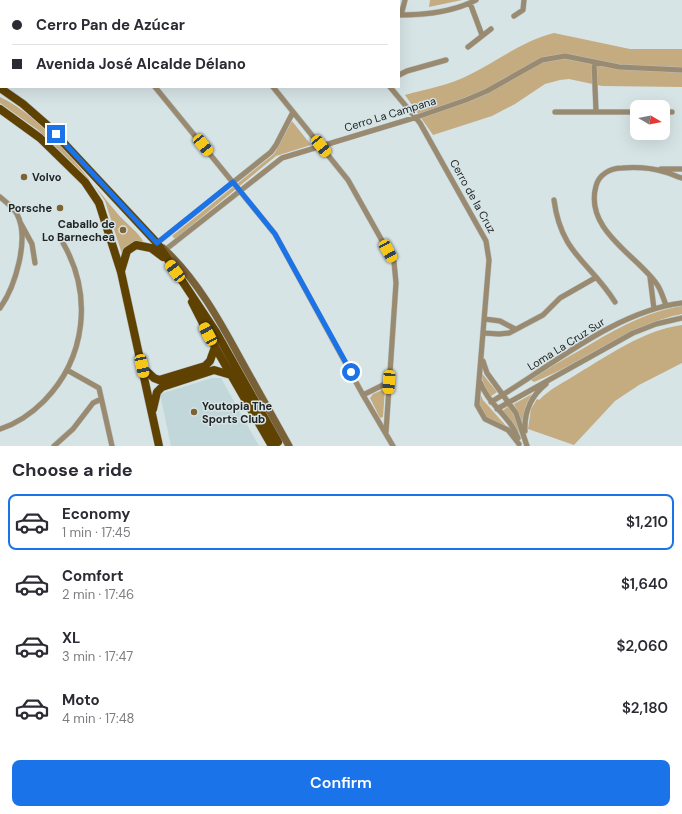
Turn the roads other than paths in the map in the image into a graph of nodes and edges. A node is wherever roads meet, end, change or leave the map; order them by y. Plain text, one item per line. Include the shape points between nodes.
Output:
1 (405, 0) edge
2 (476, 0) edge
3 (524, 0) edge
4 (470, 3) junction
5 (400, 15) edge
6 (514, 16) dead end
7 (490, 29) dead end
8 (482, 35) junction
9 (468, 47) dead end
10 (446, 60) dead end
11 (594, 62) junction
12 (682, 70) edge
13 (400, 74) edge
14 (0, 88) edge
15 (157, 88) edge
16 (274, 88) edge
17 (391, 88) edge
18 (0, 109) edge
19 (596, 111) junction
20 (293, 112) junction
21 (555, 112) dead end
22 (630, 112) edge
23 (417, 117) junction
24 (321, 146) junction
25 (682, 169) edge
26 (656, 170) junction
27 (682, 178) edge
28 (233, 182) junction
29 (240, 190) junction
30 (0, 197) edge
31 (554, 200) dead end
32 (20, 221) junction
33 (63, 243) dead end
34 (157, 243) junction
35 (164, 250) junction
36 (167, 260) junction
37 (35, 263) dead end
38 (121, 272) junction
39 (650, 277) junction
40 (595, 278) junction
41 (183, 281) junction
42 (615, 302) dead end
43 (682, 303) edge
44 (666, 305) junction
45 (0, 308) edge
46 (654, 309) junction
47 (682, 318) edge
48 (484, 319) junction
49 (515, 329) junction
50 (484, 333) junction
51 (215, 347) junction
52 (482, 356) junction
53 (142, 366) junction
54 (67, 370) junction
55 (231, 375) junction
56 (479, 379) junction
57 (550, 380) junction
58 (389, 382) junction
59 (504, 394) junction
60 (363, 395) junction
61 (102, 399) junction
62 (491, 402) junction
63 (509, 402) junction
64 (497, 409) junction
65 (152, 413) junction
66 (0, 429) edge
67 (386, 433) junction
68 (525, 438) junction
69 (275, 444) edge
70 (520, 445) edge
71 (54, 446) edge
72 (112, 446) edge
73 (159, 446) edge
74 (289, 446) edge
75 (393, 446) edge
76 (527, 446) edge

1 - 5 street
2 - 4 street
3 - 6 street via 523,10
4 - 5 street via 437,12
4 - 8 street
7 - 8 street
8 - 9 street
10 - 13 street
11 - 12 street via 628,68
11 - 19 street
11 - 23 street, Cerro La Campana via 573,57 547,58 528,66 487,91
14 - 34 main road via 47,125
15 - 28 street
16 - 20 street
17 - 23 street, Cerro de la Cruz
18 - 38 main road via 40,138 92,191 103,212
19 - 21 street
19 - 22 street
20 - 24 street
20 - 28 street via 271,152
23 - 24 street, Cerro La Campana
23 - 48 street, Cerro de la Cruz via 486,241 489,256
24 - 29 street, Cerro La Campana via 282,158
24 - 58 street via 348,180 396,268
25 - 26 street
26 - 27 street
26 - 39 street via 614,169 599,179 595,192 598,213 605,229
28 - 29 street
28 - 34 street
29 - 35 street, Cerro La Campana
29 - 60 street via 275,234
30 - 32 street via 13,208
31 - 40 street via 560,227 567,243
32 - 37 street via 32,244
32 - 45 street via 21,248 18,269
33 - 54 street via 76,271 82,302 80,332
34 - 35 main road
34 - 36 main road
35 - 74 main road via 185,272 226,332
36 - 38 main road via 151,248 136,245 127,252
36 - 41 main road
38 - 53 main road
39 - 44 street via 658,286
39 - 46 street
40 - 42 street
40 - 49 street via 560,298 543,315
41 - 51 main road
41 - 69 main road via 216,332
43 - 44 street, Loma La Cruz Sur
44 - 46 street, Loma La Cruz Sur
46 - 59 street, Loma La Cruz Sur via 618,324
47 - 57 street, Loma La Cruz Sur via 633,333
48 - 49 street via 500,321
48 - 50 street, Cerro de la Cruz
49 - 50 street via 509,333
50 - 52 street, Cerro de la Cruz
51 - 53 main road via 210,361 205,366 163,380 154,378
51 - 55 main road
52 - 56 street, Cerro de la Cruz
52 - 59 street, Cerro de la Cruz via 487,373
53 - 65 main road
54 - 61 street via 97,386
54 - 66 street via 41,404 17,422
55 - 65 main road via 214,370 162,387 157,392
55 - 69 main road
56 - 62 street, Cerro de la Cruz
56 - 70 street, Cerro de la Cruz via 477,405 481,415 508,430
57 - 63 street, Loma La Cruz Sur
57 - 68 street, Loma La Cruz Sur via 531,401 526,414
58 - 60 street
58 - 67 street
59 - 62 street, Loma La Cruz Sur
59 - 63 street, Cerro de la Cruz
60 - 67 street
61 - 71 street via 93,402 73,429
61 - 72 street
62 - 64 street, Cerro de la Cruz
63 - 64 street, Loma La Cruz Sur
63 - 68 street, Cerro de la Cruz
64 - 70 street, Cerro de la Cruz via 513,428
65 - 73 main road
67 - 75 street
68 - 76 street, Cerro de la Cruz

